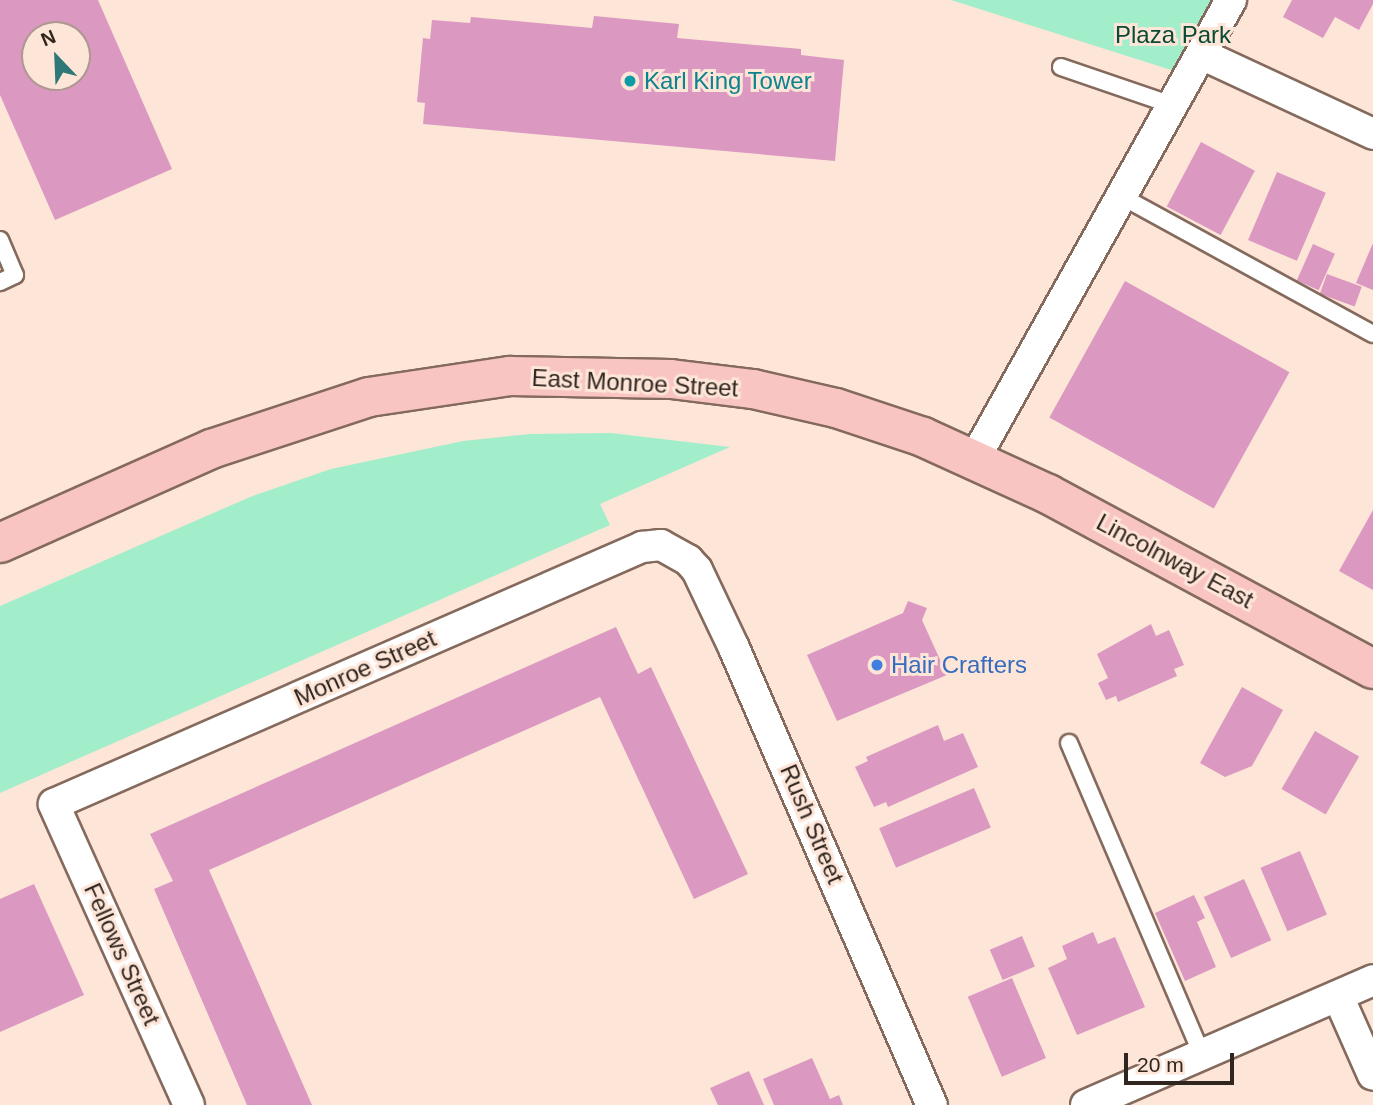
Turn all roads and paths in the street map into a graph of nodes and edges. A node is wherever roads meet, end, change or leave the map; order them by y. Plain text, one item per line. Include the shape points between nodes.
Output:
1 (1231, 0) edge
2 (1201, 54) junction
3 (1062, 67) dead end
4 (1172, 105) junction
5 (1373, 134) edge
6 (1121, 196) junction
7 (0, 240) edge
8 (0, 282) edge
9 (1373, 334) edge
10 (975, 458) junction
11 (0, 543) edge
12 (678, 553) joint
13 (1373, 669) edge
14 (1069, 743) dead end
15 (54, 804) joint
16 (1373, 980) edge
17 (1338, 996) junction
18 (1202, 1055) junction
19 (1373, 1075) edge
20 (1096, 1103) edge
21 (189, 1105) edge
22 (932, 1105) edge

1 - 2 street
2 - 4 street
2 - 5 street
3 - 4 lane
4 - 6 street
6 - 9 lane
6 - 10 street
7 - 8 lane via 15,275
10 - 11 main road, East Monroe Street via 836,408 753,389 671,379 510,376 369,397 285,422 211,449
10 - 13 main road, Lincolnway East
12 - 15 street, Monroe Street via 661,545 642,547
12 - 22 street, Rush Street via 697,570 734,648
14 - 18 lane
15 - 21 street, Fellows Street
16 - 17 street
17 - 18 street
17 - 19 street
18 - 20 street

